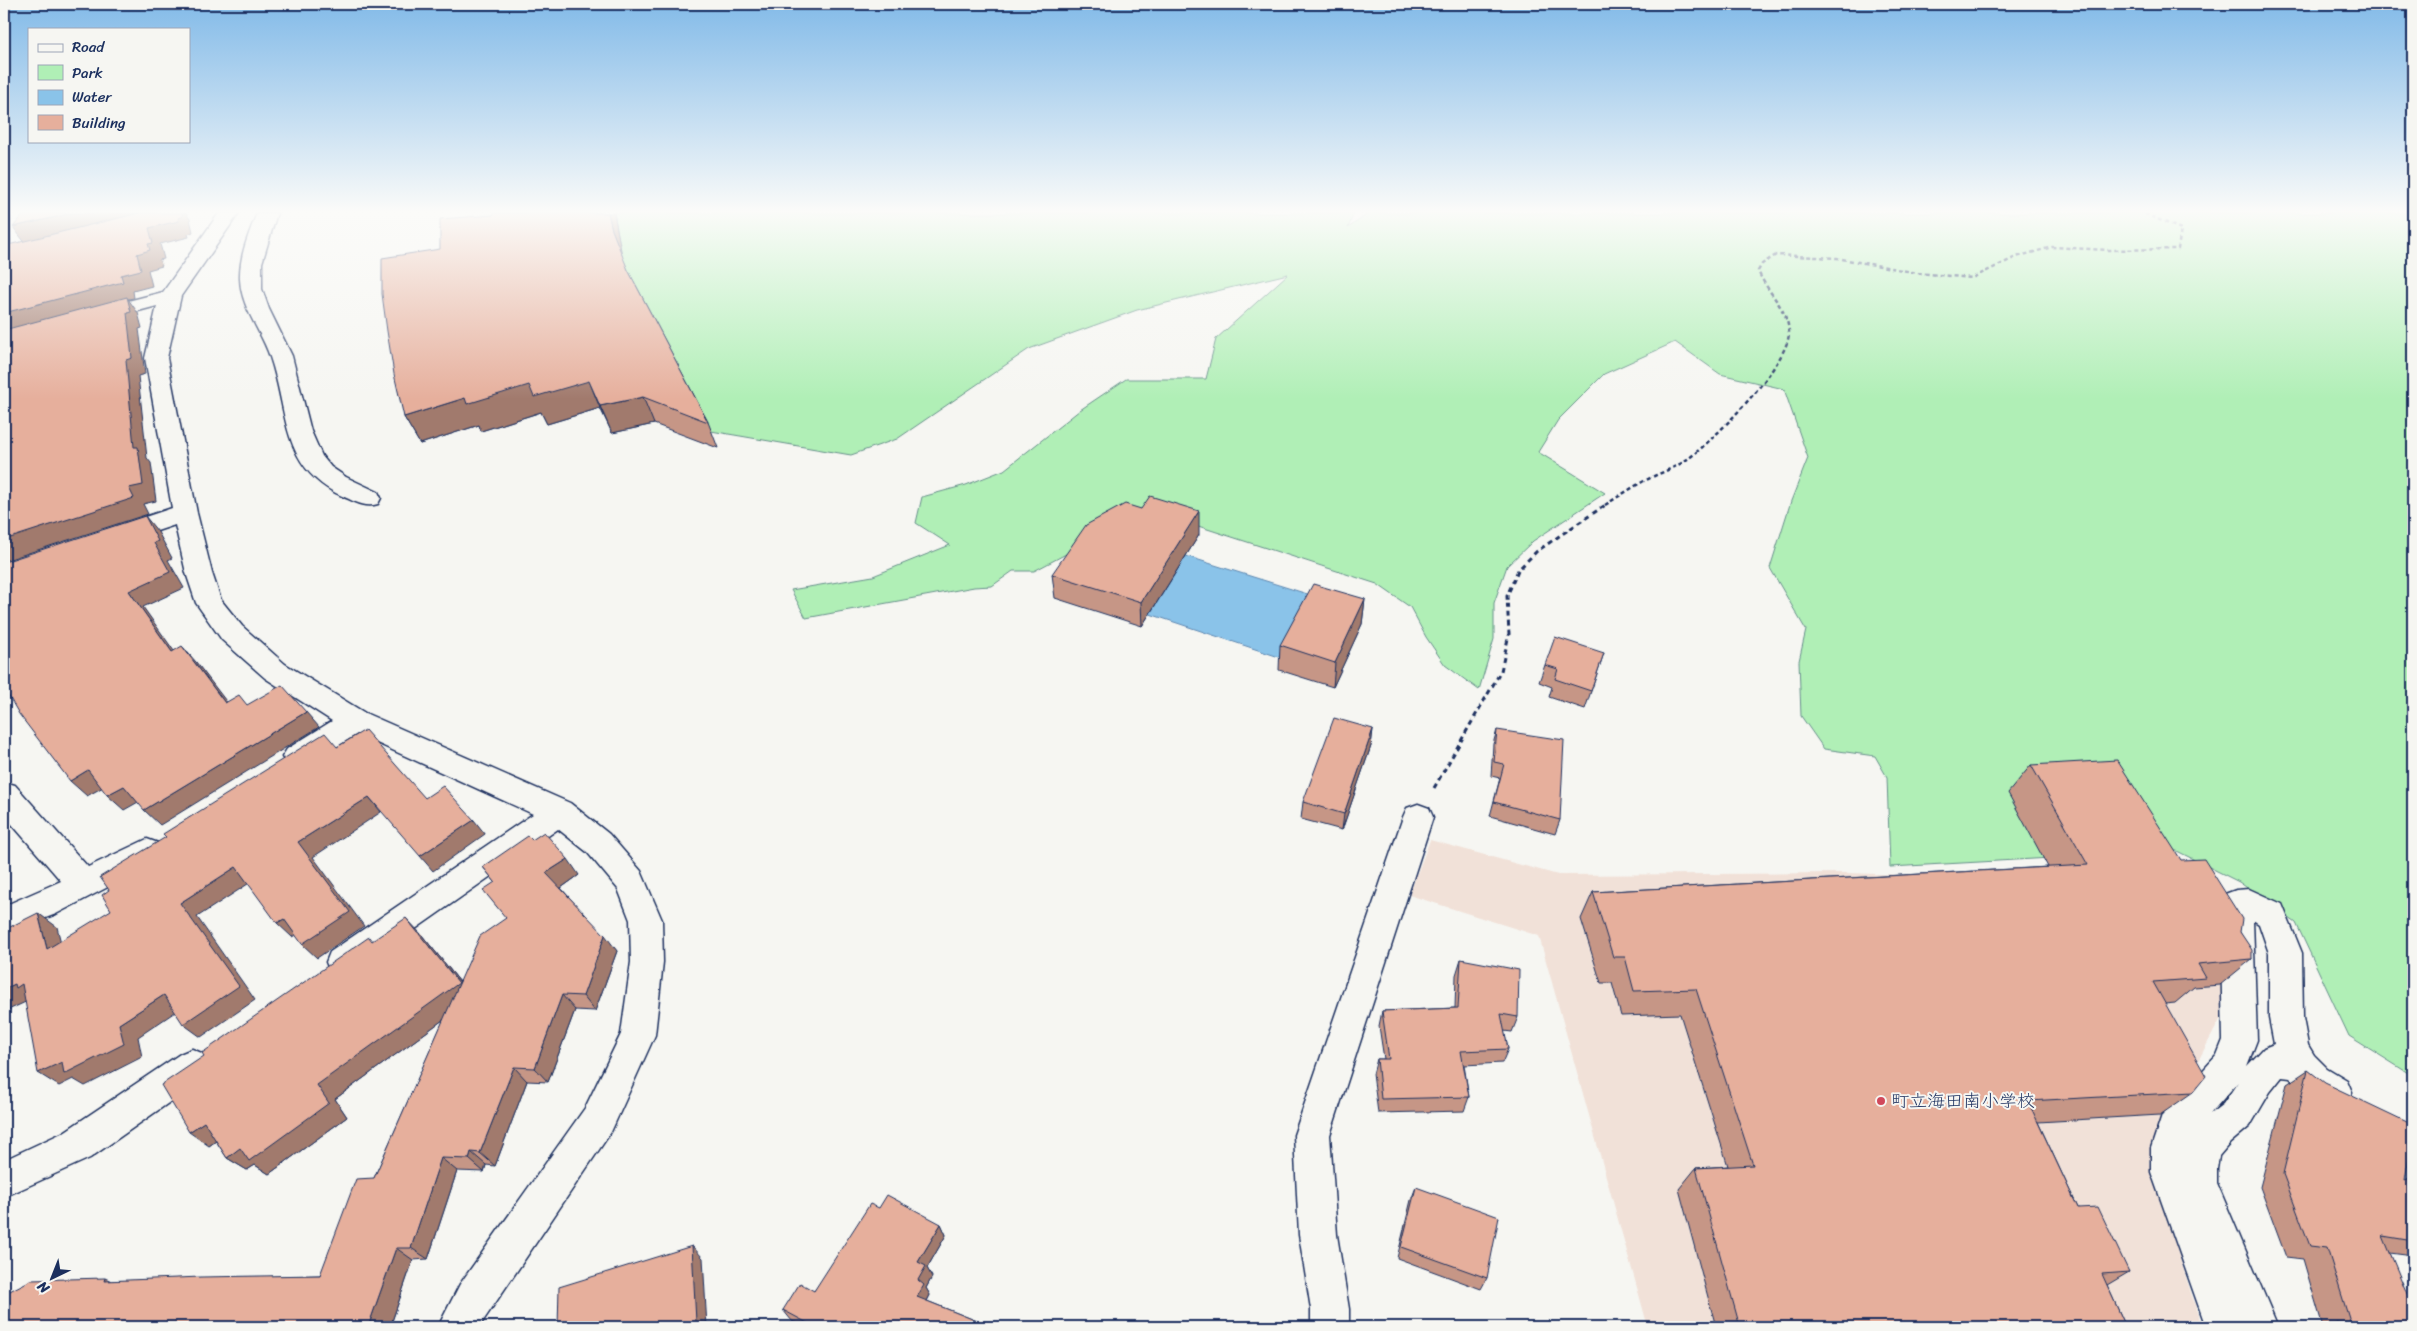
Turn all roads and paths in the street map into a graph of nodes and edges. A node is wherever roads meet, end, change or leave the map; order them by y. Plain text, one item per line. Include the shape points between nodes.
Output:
1 (185, 275) edge
2 (251, 275) edge
3 (1760, 275) edge
4 (1946, 275) edge
5 (1978, 275) edge
6 (170, 296) junction
7 (78, 321) edge
8 (369, 498) dead end
9 (185, 513) junction
10 (94, 543) edge
11 (355, 721) junction
12 (274, 772) edge
13 (4, 794) edge
14 (559, 812) junction
15 (1418, 817) joint
16 (168, 839) edge
17 (83, 884) junction
18 (4, 920) edge
19 (314, 981) edge
20 (216, 1049) edge
21 (2297, 1063) junction
22 (2360, 1104) edge
23 (4, 1179) edge
24 (457, 1327) edge
25 (1330, 1327) edge
26 (2225, 1327) edge
27 (2258, 1327) edge

1 - 6 street
2 - 8 street via 258,309 280,356 296,424 309,452 323,475
3 - 15 path via 1785,314 1789,333 1784,350 1771,371 1722,429 1688,458 1604,506 1537,551 1518,570 1507,596 1509,634 1500,672
4 - 5 path via 1972,278
6 - 7 street
6 - 9 street via 156,358
9 - 10 street
9 - 11 street via 209,603 232,634 275,671
11 - 12 street
11 - 14 street
13 - 17 street
14 - 19 street
14 - 24 street via 598,843 630,881 646,920 647,962 638,1036 598,1120
15 - 25 street via 1312,1135 1318,1234
16 - 17 street
17 - 18 street
20 - 23 street via 77,1145
21 - 22 street via 2316,1082
21 - 26 street via 2286,1018 2286,956 2271,914 2249,903 2236,904 2240,1040 2230,1066 2175,1127 2169,1148 2169,1172
21 - 27 street via 2276,1060 2262,1070 2238,1114 2216,1131 2203,1149 2197,1165 2199,1184

